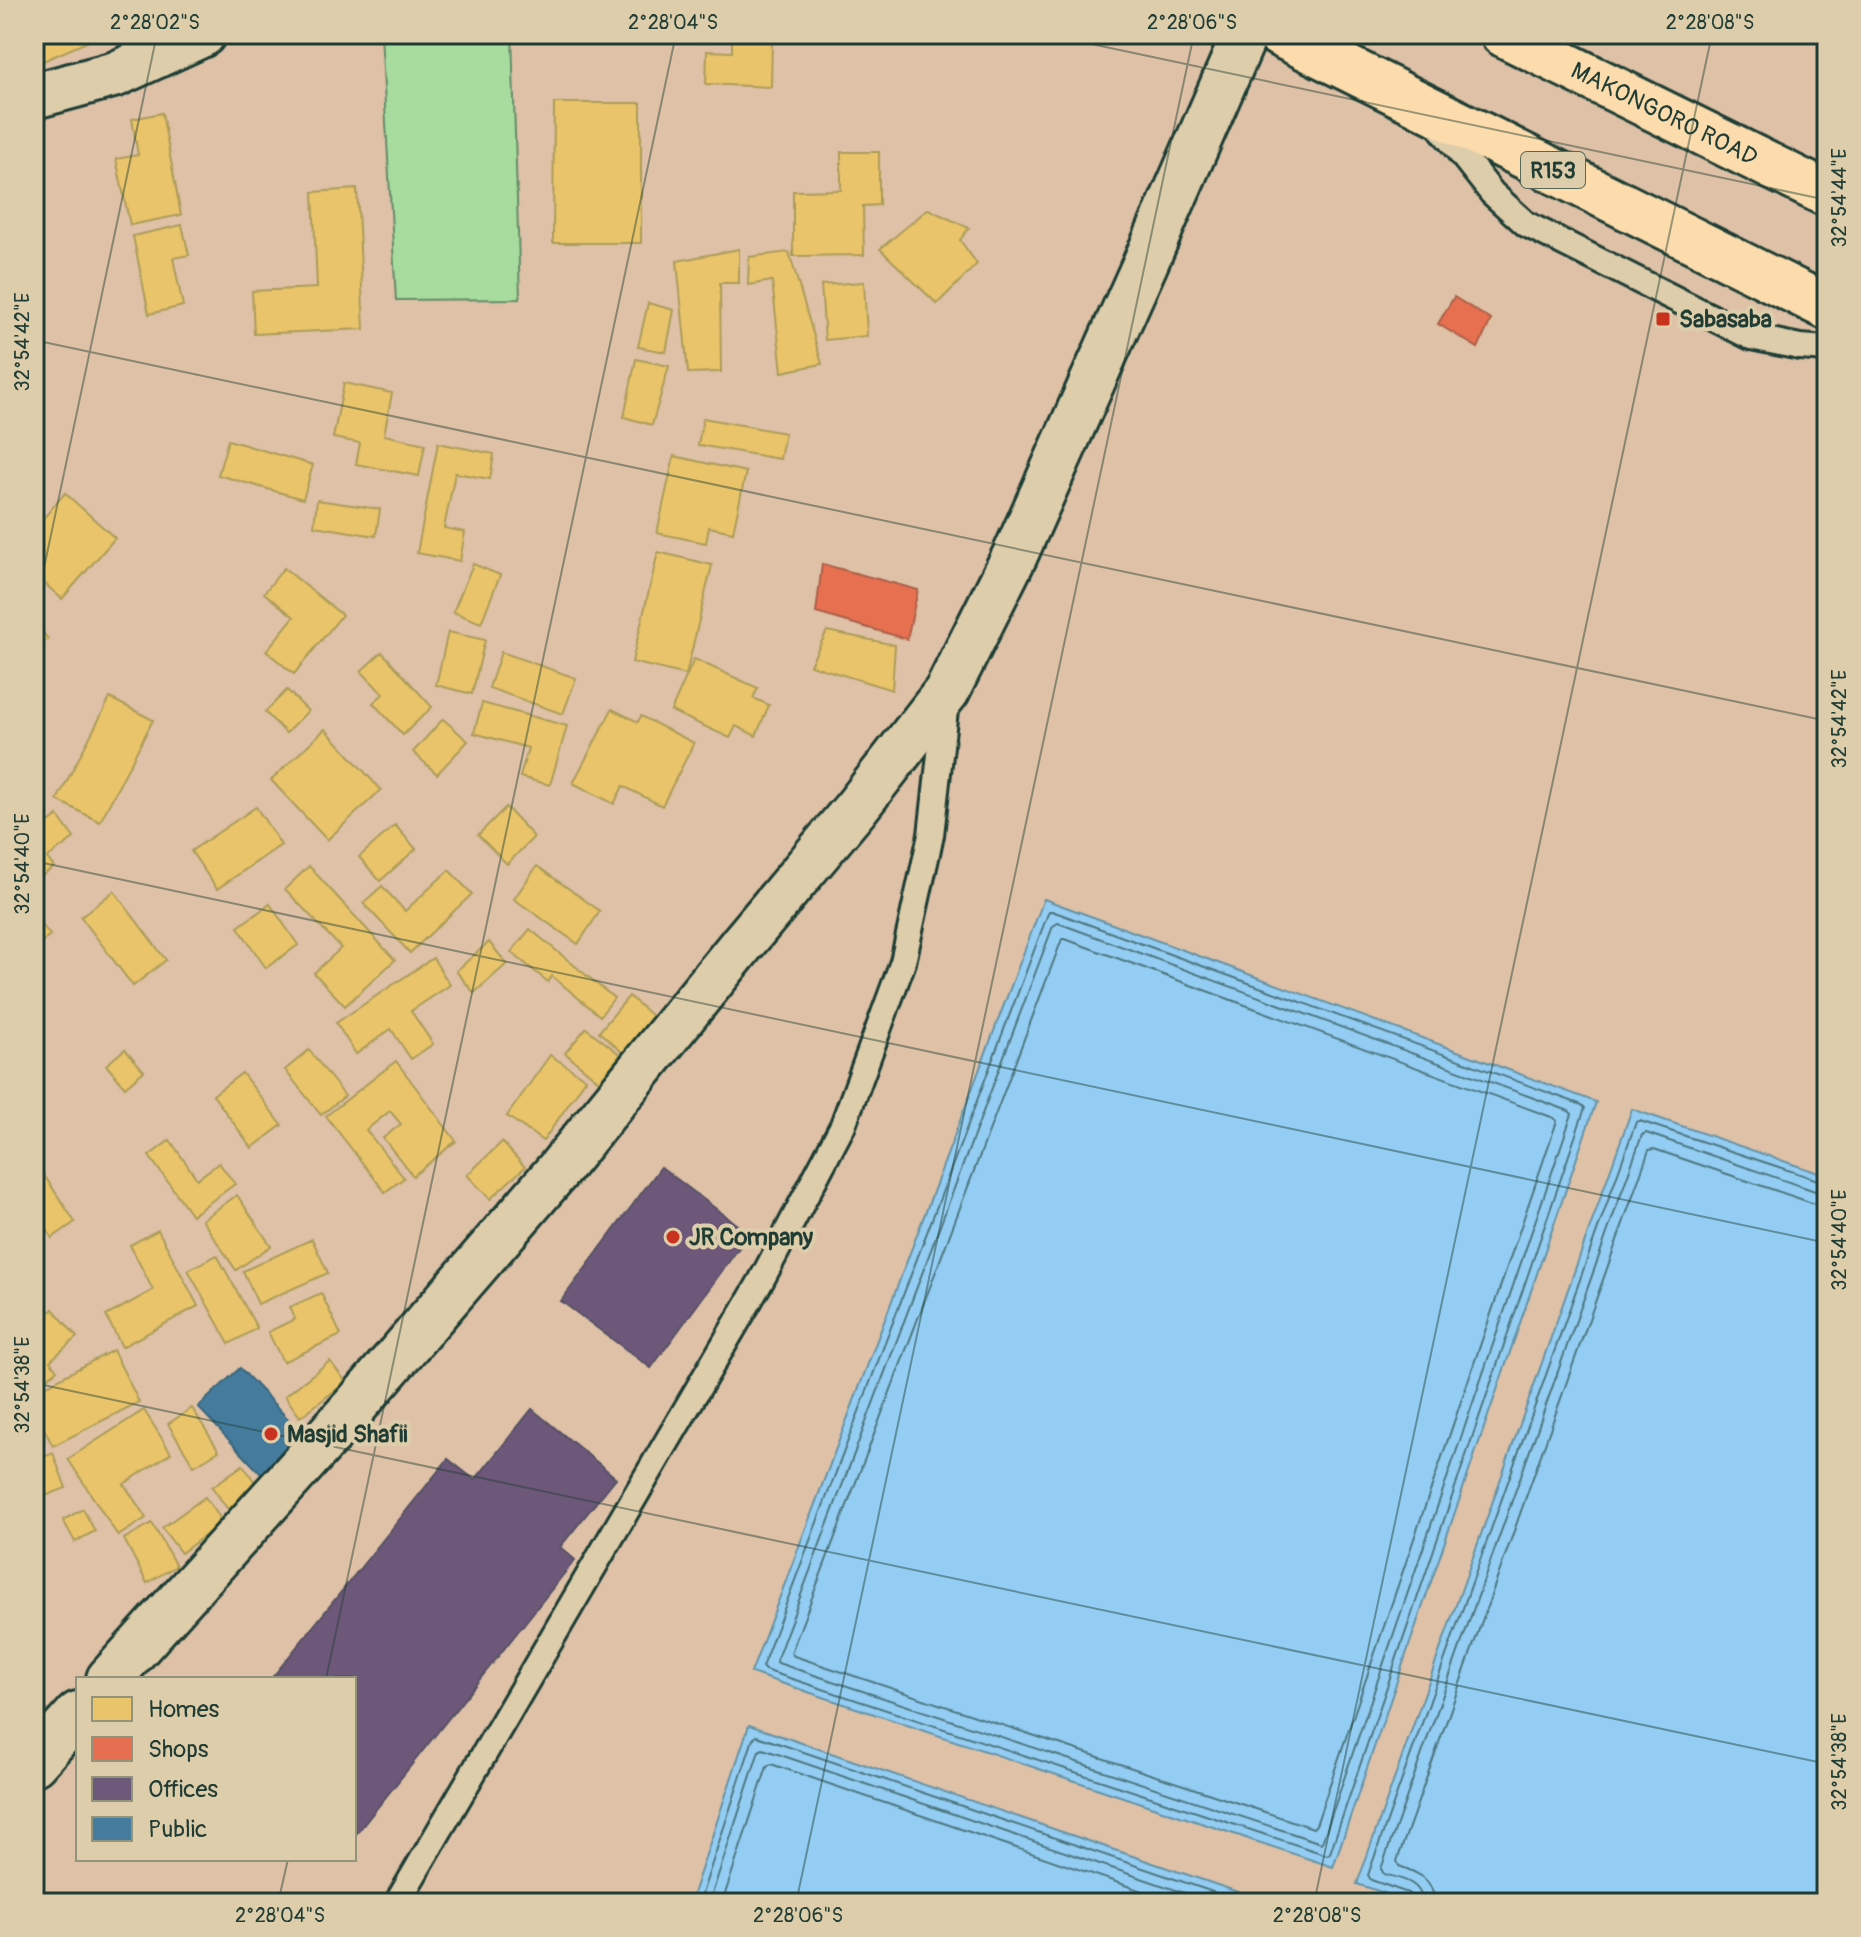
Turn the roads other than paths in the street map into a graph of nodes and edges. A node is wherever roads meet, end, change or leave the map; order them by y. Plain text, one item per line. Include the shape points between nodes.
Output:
1 (203, 34) edge
2 (1245, 34) edge
3 (1279, 34) edge
4 (1503, 34) edge
5 (34, 96) edge
6 (1423, 105) junction
7 (1827, 194) edge
8 (1827, 307) edge
9 (1827, 349) edge
10 (947, 691) junction
11 (111, 1677) edge
12 (76, 1716) edge
13 (34, 1763) edge
14 (397, 1903) edge

1 - 5 street via 116,74
2 - 10 street via 1015,555
3 - 6 main road, R153
4 - 7 main road, MAKONGORO ROAD
6 - 8 main road, R153
6 - 9 lane via 1492,193 1526,224 1751,337
10 - 11 street via 560,1168
10 - 14 lane via 931,835 903,962 843,1125 761,1281
12 - 13 street

